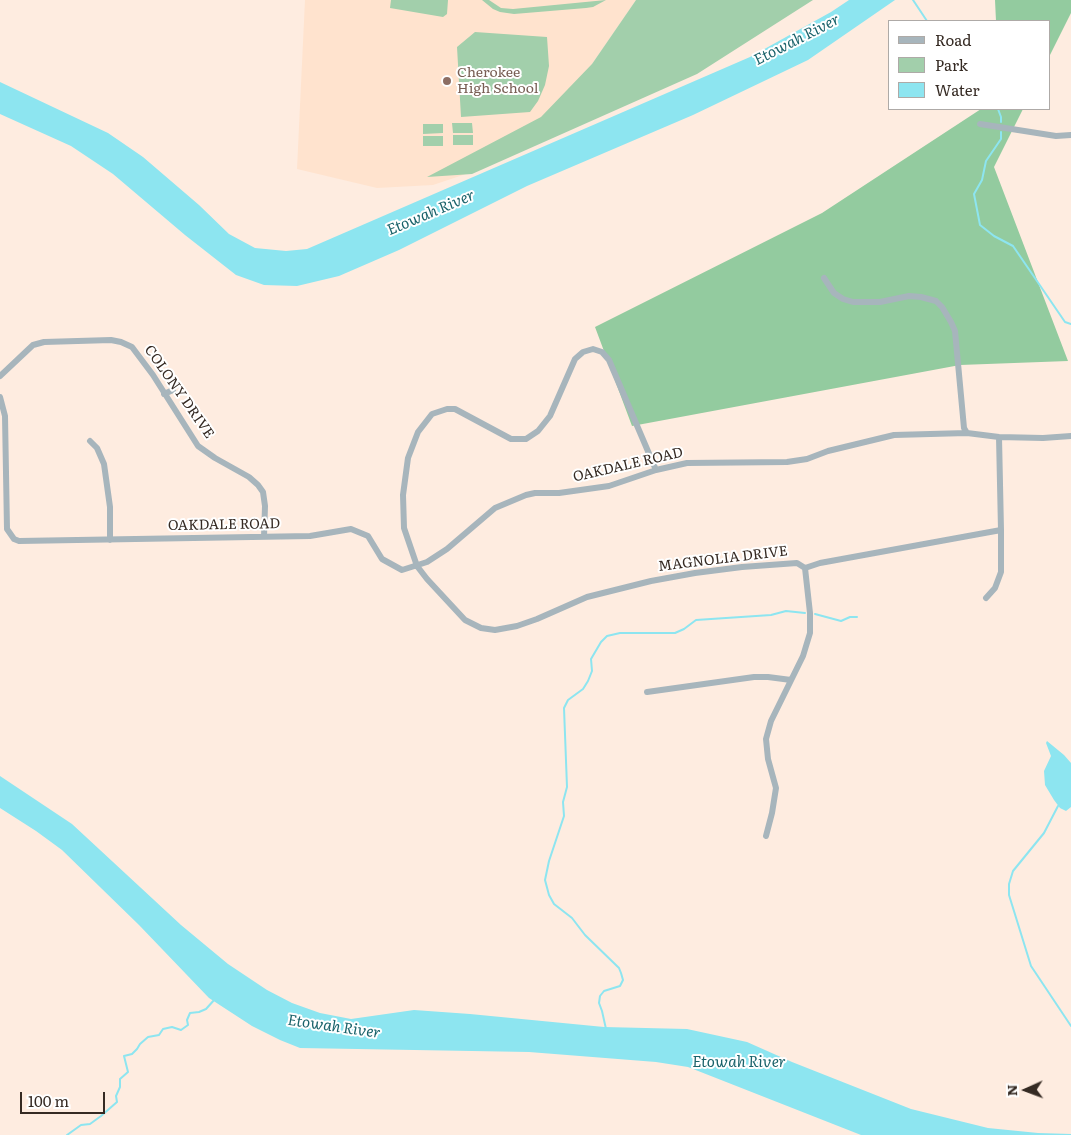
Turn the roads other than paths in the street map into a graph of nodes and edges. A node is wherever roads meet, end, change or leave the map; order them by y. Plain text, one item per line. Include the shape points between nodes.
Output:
1 (980, 124) dead end
2 (1071, 135) edge
3 (824, 278) dead end
4 (0, 376) edge
5 (173, 390) dead end
6 (164, 394) junction
7 (0, 397) edge
8 (967, 433) junction
9 (999, 436) junction
10 (1071, 436) edge
11 (90, 441) dead end
12 (656, 470) junction
13 (1002, 530) junction
14 (264, 537) junction
15 (110, 540) junction
16 (417, 566) junction
17 (805, 568) junction
18 (986, 598) dead end
19 (791, 680) junction
20 (647, 692) dead end
21 (766, 836) dead end

1 - 2 street via 1056,136
3 - 8 street via 834,293 852,302 880,302 909,296 936,301 942,307 955,331
4 - 6 street, COLONY DRIVE via 33,345 111,340 132,348
5 - 6 street
6 - 14 street, COLONY DRIVE via 198,446 249,477 263,492
7 - 15 street, OAKDALE ROAD via 5,416 9,534 19,541
8 - 9 street, OAKDALE ROAD
8 - 12 street, OAKDALE ROAD via 894,436 787,462 687,463
9 - 10 street, OAKDALE ROAD
9 - 13 street
11 - 15 street via 104,464 110,507
12 - 16 street, OAKDALE ROAD via 609,486 535,493 512,500 495,508 447,549
12 - 16 street, MAGNOLIA DRIVE via 609,360 598,350 583,352 572,364 550,416 538,431 526,439 510,439 455,409 438,411 425,421 408,458 403,494 404,528
13 - 17 street, MAGNOLIA DRIVE
13 - 18 street via 1001,572 995,588
14 - 15 street, OAKDALE ROAD
14 - 16 street, OAKDALE ROAD via 318,536 351,529 368,536 382,559 395,568 402,570
16 - 17 street, MAGNOLIA DRIVE via 465,620 481,628 495,630 517,626 587,597 652,581 742,567 797,563
17 - 19 street via 810,633
19 - 20 street via 754,677
19 - 21 street via 766,739 776,788

